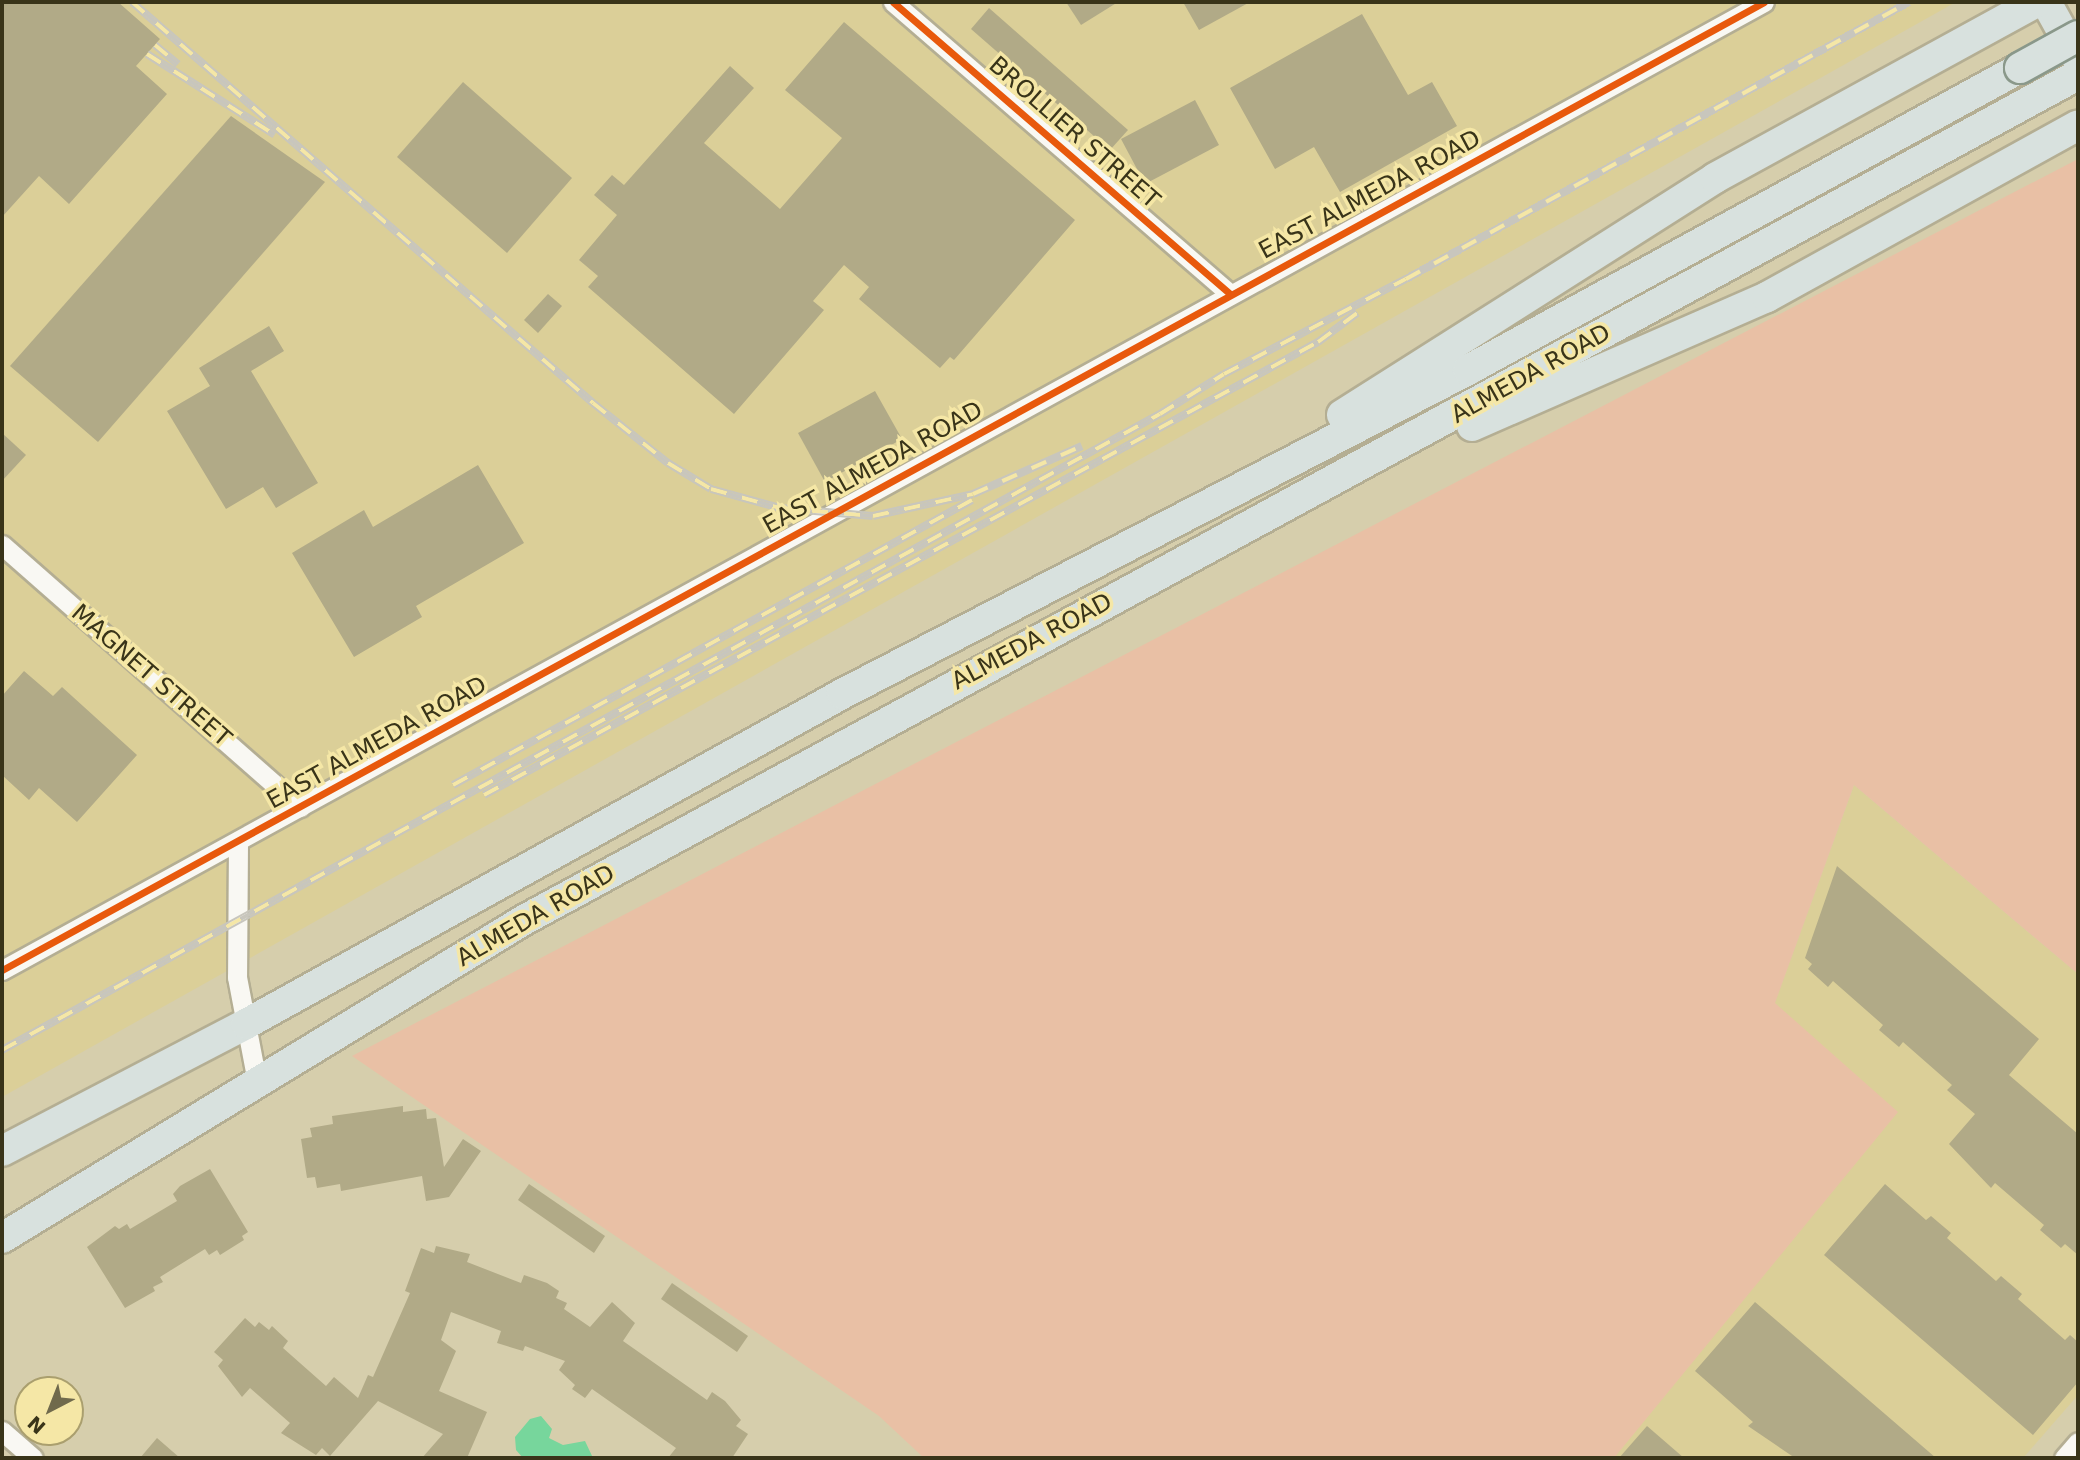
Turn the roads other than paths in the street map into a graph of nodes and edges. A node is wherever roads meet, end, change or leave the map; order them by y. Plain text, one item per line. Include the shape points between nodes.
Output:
1 (893, 2) edge
2 (1764, 2) edge
3 (2036, 2) edge
4 (2046, 2) edge
5 (2078, 36) edge
6 (2078, 60) edge
7 (2078, 75) edge
8 (2078, 125) edge
9 (1229, 293) junction
10 (1323, 488) junction
11 (1233, 491) junction
12 (2, 545) edge
13 (300, 807) junction
14 (238, 841) junction
15 (2, 970) edge
16 (246, 1024) junction
17 (257, 1082) junction
18 (2, 1151) edge
19 (2, 1238) edge
20 (2, 1431) edge
21 (2078, 1442) edge
22 (33, 1458) edge
23 (2064, 1458) edge

1 - 9 street, BROLLIER STREET
2 - 9 street, EAST ALMEDA ROAD
3 - 11 main road via 1644,220
4 - 6 main road
5 - 11 main road, ALMEDA ROAD, bridge via 1545,329
7 - 10 main road, ALMEDA ROAD
8 - 10 main road via 1697,331
9 - 13 street, EAST ALMEDA ROAD
10 - 17 main road, ALMEDA ROAD via 548,907
11 - 16 main road, ALMEDA ROAD via 842,694
12 - 13 street, MAGNET STREET
13 - 14 street, EAST ALMEDA ROAD
14 - 15 street, EAST ALMEDA ROAD
14 - 16 street via 237,976
16 - 17 street
16 - 18 main road, ALMEDA ROAD
17 - 19 main road, ALMEDA ROAD
20 - 22 street
21 - 23 street

